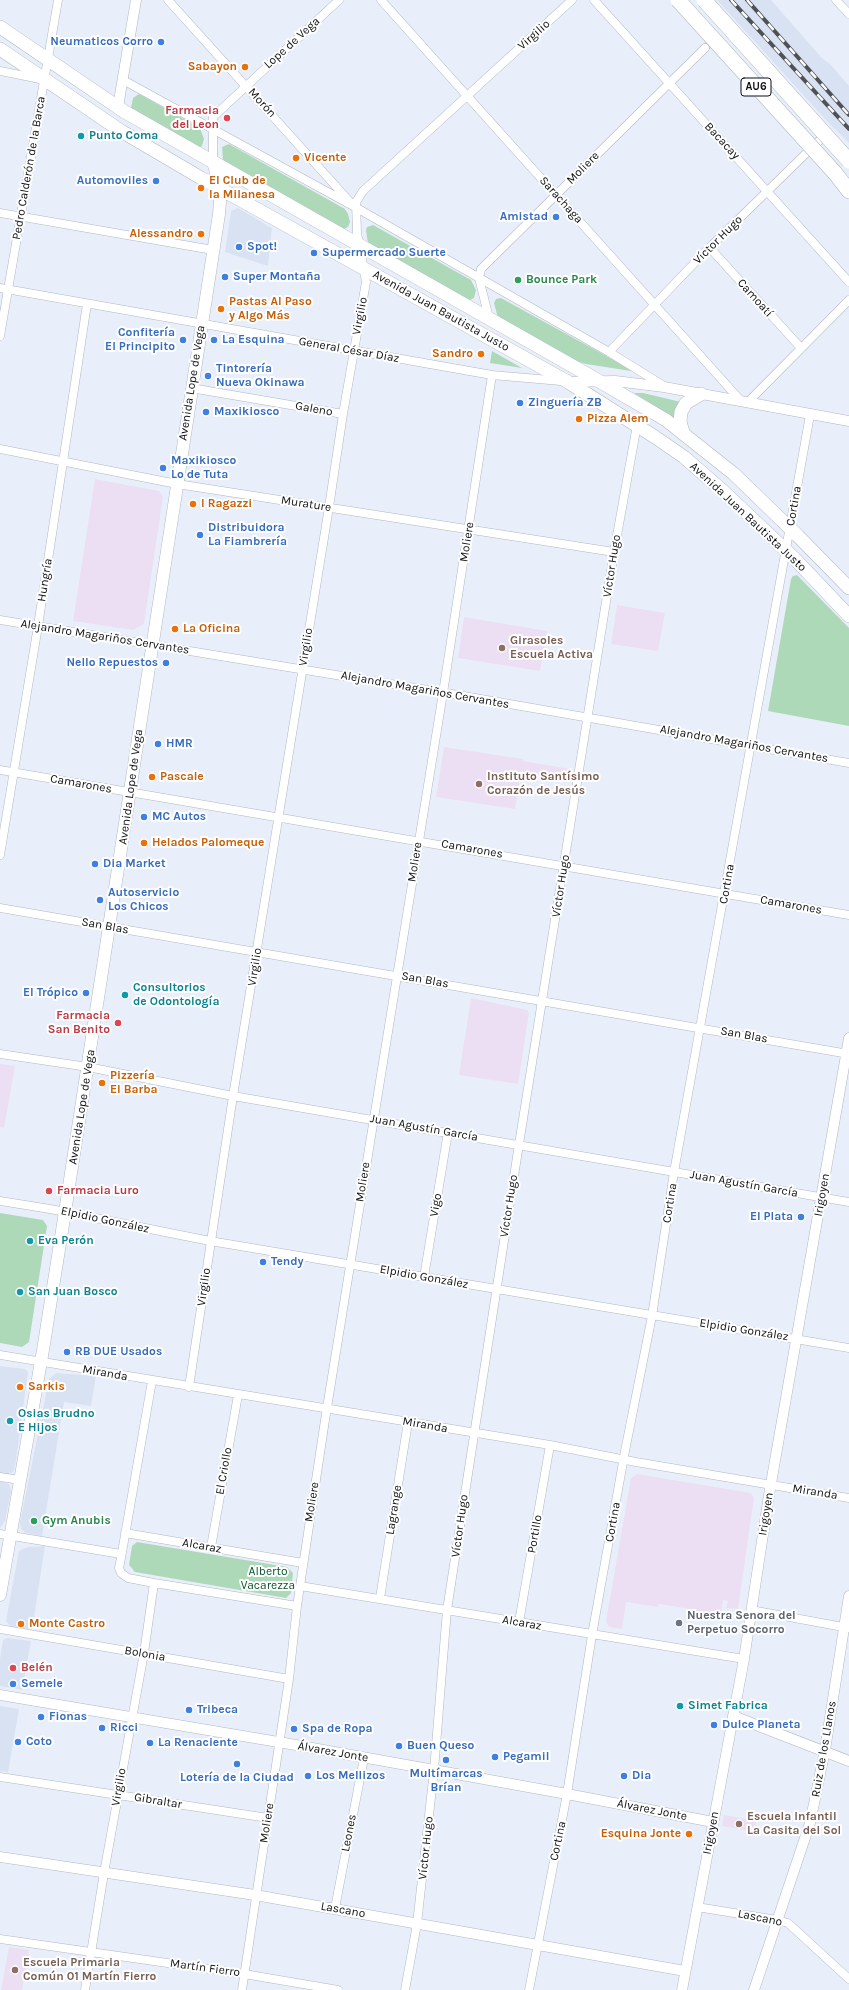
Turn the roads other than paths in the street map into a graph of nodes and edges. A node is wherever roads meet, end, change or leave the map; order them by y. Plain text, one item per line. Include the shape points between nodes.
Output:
1 (58, 0) edge
2 (136, 0) edge
3 (168, 0) edge
4 (339, 0) edge
5 (381, 0) edge
6 (572, 0) edge
7 (594, 0) edge
8 (678, 0) edge
9 (704, 0) edge
10 (836, 0) edge
11 (849, 14) edge
12 (0, 28) edge
13 (705, 48) tunnel mouth
14 (0, 49) edge
15 (48, 60) junction
16 (0, 71) edge
17 (44, 80) junction
18 (123, 80) junction
19 (669, 83) junction
20 (245, 85) junction
21 (468, 96) junction
22 (118, 107) junction
23 (212, 129) junction
24 (830, 130) dead end
25 (849, 161) edge
26 (213, 162) junction
27 (221, 189) junction
28 (768, 191) junction
29 (849, 191) edge
30 (556, 194) junction
31 (355, 207) junction
32 (0, 213) edge
33 (21, 217) junction
34 (358, 245) junction
35 (710, 248) junction
36 (213, 250) junction
37 (364, 268) junction
38 (479, 278) junction
39 (849, 282) edge
40 (4, 289) edge
41 (849, 300) edge
42 (87, 304) junction
43 (655, 305) junction
44 (489, 318) junction
45 (202, 324) junction
46 (0, 336) edge
47 (801, 348) junction
48 (353, 351) junction
49 (609, 352) junction
50 (492, 375) junction
51 (599, 380) junction
52 (568, 382) junction
53 (664, 386) junction
54 (192, 388) junction
55 (701, 394) junction
56 (744, 402) junction
57 (343, 414) junction
58 (810, 415) junction
59 (849, 421) edge
60 (637, 425) junction
61 (683, 432) junction
62 (0, 449) edge
63 (63, 461) junction
64 (177, 484) junction
65 (329, 507) junction
66 (790, 527) junction
67 (469, 529) junction
68 (786, 551) junction
69 (614, 552) junction
70 (849, 588) edge
71 (849, 616) edge
72 (0, 620) edge
73 (38, 626) junction
74 (152, 644) junction
75 (302, 669) junction
76 (443, 692) junction
77 (589, 718) junction
78 (751, 745) junction
79 (849, 763) edge
80 (0, 770) edge
81 (14, 772) junction
82 (130, 792) junction
83 (278, 816) junction
84 (419, 840) junction
85 (0, 855) edge
86 (564, 865) junction
87 (725, 893) junction
88 (0, 908) edge
89 (849, 915) edge
90 (110, 927) junction
91 (257, 951) junction
92 (397, 975) junction
93 (543, 1000) junction
94 (702, 1028) junction
95 (849, 1038) edge
96 (0, 1054) edge
97 (848, 1054) edge
98 (88, 1067) junction
99 (233, 1096) junction
100 (373, 1119) junction
101 (448, 1132) junction
102 (519, 1144) junction
103 (674, 1172) junction
104 (821, 1198) junction
105 (0, 1201) edge
106 (849, 1202) edge
107 (65, 1212) junction
108 (210, 1241) junction
109 (350, 1264) junction
110 (424, 1277) junction
111 (496, 1289) junction
112 (652, 1316) junction
113 (797, 1339) junction
114 (849, 1348) edge
115 (0, 1355) edge
116 (41, 1362) junction
117 (152, 1381) junction
118 (189, 1387) junction
119 (238, 1395) junction
120 (326, 1409) junction
121 (408, 1422) junction
122 (474, 1433) junction
123 (550, 1445) junction
124 (624, 1459) junction
125 (0, 1477) edge
126 (20, 1480) junction
127 (771, 1485) junction
128 (849, 1498) edge
129 (125, 1533) junction
130 (5, 1535) edge
131 (211, 1547) junction
132 (122, 1554) junction
133 (303, 1563) junction
134 (154, 1583) junction
135 (300, 1586) junction
136 (0, 1595) edge
137 (849, 1596) edge
138 (380, 1598) junction
139 (297, 1606) junction
140 (447, 1610) junction
141 (751, 1610) junction
142 (519, 1622) junction
143 (846, 1628) edge
144 (0, 1629) edge
145 (592, 1635) junction
146 (144, 1654) junction
147 (744, 1659) junction
148 (289, 1679) junction
149 (0, 1695) edge
150 (733, 1716) junction
151 (132, 1718) junction
152 (280, 1742) junction
153 (825, 1750) junction
154 (364, 1758) junction
155 (849, 1761) edge
156 (434, 1770) junction
157 (0, 1777) edge
158 (568, 1794) junction
159 (118, 1795) junction
160 (268, 1818) junction
161 (713, 1822) junction
162 (0, 1857) edge
163 (104, 1873) junction
164 (255, 1894) junction
165 (697, 1907) junction
166 (335, 1908) junction
167 (777, 1920) junction
168 (417, 1924) junction
169 (0, 1939) edge
170 (536, 1945) junction
171 (91, 1952) junction
172 (685, 1972) junction
173 (244, 1974) junction
174 (849, 1979) edge
175 (85, 1990) edge
176 (242, 1990) edge
177 (338, 1990) edge
178 (405, 1990) edge
179 (529, 1990) edge
180 (682, 1990) edge
181 (754, 1990) edge

1 - 15 street, Pedro Calderón de la Barca
2 - 18 street
3 - 20 street, Morón
4 - 20 street, Lope de Vega
5 - 21 street, Sarachaga
6 - 21 street, Virgilio
7 - 19 street, Bacacay
8 - 29 highway, AU6, bridge
9 - 25 highway, AU6, bridge
10 - 11 street
12 - 15 main road, Avenida Juan Bautista Justo
13 - 19 street, Moliere
14 - 17 main road, Avenida Juan Bautista Justo
15 - 17 street, Pedro Calderón de la Barca
15 - 22 main road, Avenida Juan Bautista Justo
16 - 17 street
17 - 27 main road, Avenida Juan Bautista Justo via 121,131
17 - 33 street, Pedro Calderón de la Barca
18 - 22 street
18 - 23 street
19 - 28 street, Bacacay
19 - 30 street, Moliere
20 - 23 street, Avenida Lope de Vega via 213,117
20 - 31 street, Morón
21 - 30 street, Sarachaga
21 - 31 street, Virgilio via 358,196
22 - 26 main road, Avenida Juan Bautista Justo
23 - 26 street, Avenida Lope de Vega
23 - 31 street
24 - 28 street, Víctor Hugo
26 - 27 main road, Avenida Lope de Vega
26 - 34 main road, Avenida Juan Bautista Justo
27 - 36 main road, Avenida Lope de Vega
27 - 37 main road, Avenida Juan Bautista Justo
28 - 35 street, Víctor Hugo
28 - 39 street, Bacacay
30 - 38 street, Moliere via 482,269
30 - 43 street, Sarachaga
31 - 34 street, Virgilio
31 - 38 street
32 - 33 street
33 - 36 street
33 - 40 street, Pedro Calderón de la Barca
34 - 37 street, Virgilio
34 - 44 main road, Avenida Juan Bautista Justo
35 - 43 street, Víctor Hugo
35 - 47 street, Camoatí
36 - 45 main road, Avenida Lope de Vega
37 - 48 street, Virgilio via 366,282
37 - 52 main road, Avenida Juan Bautista Justo
38 - 44 street
38 - 49 street
40 - 42 street, General César Díaz
40 - 46 street, Pedro Calderón de la Barca
41 - 47 street
42 - 45 street, General César Díaz
42 - 63 street, Hungría
43 - 49 street, Víctor Hugo
43 - 56 street, Sarachaga
44 - 51 main road, Avenida Juan Bautista Justo
45 - 48 street, General César Díaz
45 - 54 main road, Avenida Lope de Vega
47 - 56 street
48 - 50 street, General César Díaz
48 - 57 street, Virgilio
49 - 53 street
50 - 52 street, General César Díaz
50 - 67 street, Moliere
51 - 52 street, General César Díaz
51 - 53 street, General César Díaz
51 - 61 main road, Avenida Juan Bautista Justo
52 - 60 main road, Avenida Juan Bautista Justo
53 - 55 street, General César Díaz
54 - 57 street, Galeno
54 - 64 main road, Avenida Lope de Vega
55 - 56 street, General César Díaz
55 - 61 main road via 686,403 681,412
56 - 58 street, General César Díaz
57 - 65 street, Virgilio
58 - 59 street, General César Díaz
58 - 66 street, Cortina
60 - 68 main road, Avenida Juan Bautista Justo via 703,473
60 - 69 street, Víctor Hugo
61 - 66 main road, Avenida Juan Bautista Justo via 734,474
62 - 63 street, Murature
63 - 64 street, Murature
63 - 73 street, Hungría
64 - 65 street, Murature
64 - 74 main road, Avenida Lope de Vega
65 - 67 street, Murature
65 - 75 street, Virgilio
66 - 68 street, Cortina
66 - 70 main road, Avenida Juan Bautista Justo
67 - 69 street, Murature
67 - 76 street, Moliere
68 - 71 main road, Avenida Juan Bautista Justo
68 - 78 street, Cortina
69 - 77 street, Víctor Hugo
72 - 73 street, Alejandro Magariños Cervantes
73 - 74 street, Alejandro Magariños Cervantes
73 - 81 street, Hungría
74 - 75 street, Alejandro Magariños Cervantes
74 - 82 main road, Avenida Lope de Vega
75 - 76 street, Alejandro Magariños Cervantes
75 - 83 street, Virgilio
76 - 77 street, Alejandro Magariños Cervantes
76 - 84 street, Moliere
77 - 78 street, Alejandro Magariños Cervantes
77 - 86 street, Víctor Hugo
78 - 79 street, Alejandro Magariños Cervantes
78 - 87 street, Cortina
80 - 81 street, Camarones
81 - 82 street, Camarones
81 - 85 street, Hungría
82 - 83 street, Camarones
82 - 90 main road, Avenida Lope de Vega
83 - 84 street, Camarones
83 - 91 street, Virgilio
84 - 86 street, Camarones
84 - 92 street, Moliere
86 - 87 street, Camarones
86 - 93 street, Víctor Hugo
87 - 89 street, Camarones
87 - 94 street, Cortina
88 - 90 street, San Blas
90 - 91 street, San Blas
90 - 98 main road, Avenida Lope de Vega
91 - 92 street, San Blas
91 - 99 street, Virgilio
92 - 93 street, San Blas
92 - 100 street, Moliere
93 - 94 street, San Blas
93 - 102 street, Víctor Hugo
94 - 97 street, San Blas
94 - 103 street, Cortina
95 - 97 street, Irigoyen
96 - 98 street, Juan Agustín García
97 - 104 street, Irigoyen
98 - 99 street, Juan Agustín García
98 - 107 main road, Avenida Lope de Vega
99 - 100 street, Juan Agustín García
99 - 108 street, Virgilio
100 - 101 street, Juan Agustín García
100 - 109 street, Moliere
101 - 102 street, Juan Agustín García
101 - 110 street, Vigo
102 - 103 street, Juan Agustín García
102 - 111 street, Víctor Hugo
103 - 104 street, Juan Agustín García
103 - 112 street, Cortina
104 - 106 street, Juan Agustín García
104 - 113 street, Irigoyen
105 - 107 street, Elpidio González
107 - 108 street, Elpidio González
107 - 116 main road, Avenida Lope de Vega
108 - 109 street, Elpidio González
108 - 118 street, Virgilio
109 - 110 street, Elpidio González
109 - 120 street, Moliere
110 - 111 street, Elpidio González
111 - 112 street, Elpidio González
111 - 122 street, Víctor Hugo
112 - 113 street, Elpidio González
112 - 124 street, Cortina
113 - 114 street, Elpidio González
113 - 127 street, Irigoyen
115 - 116 street, Miranda
116 - 117 street, Miranda
116 - 126 main road, Avenida Lope de Vega
117 - 118 street, Miranda
117 - 129 street
118 - 119 street, Miranda
119 - 120 street, Miranda
119 - 131 street, El Criollo
120 - 121 street, Miranda
120 - 133 street, Moliere
121 - 122 street, Miranda
121 - 138 street, Lagrange
122 - 123 street, Miranda
122 - 140 street, Víctor Hugo
123 - 124 street, Miranda
123 - 142 street, Portillo
124 - 127 street, Miranda
124 - 145 street, Cortina
125 - 126 street
126 - 130 main road, Avenida Lope de Vega
127 - 128 street, Miranda
127 - 141 street, Irigoyen
129 - 131 street, Alcaraz
129 - 132 street
130 - 132 street
130 - 136 main road, Avenida Lope de Vega
131 - 133 street, Alcaraz
132 - 134 street via 121,1573 128,1578
133 - 135 street, Moliere
134 - 139 street
134 - 146 street, Virgilio
135 - 138 street, Alcaraz
135 - 139 street, Moliere
137 - 143 street, Ruiz de los Llanos
138 - 140 street, Alcaraz
139 - 148 street, Moliere
140 - 142 street, Alcaraz
140 - 156 street, Víctor Hugo
141 - 143 street
141 - 147 street, Irigoyen
142 - 145 street, Alcaraz
143 - 153 street, Ruiz de los Llanos
144 - 146 street, Bolonia
145 - 147 street, Alcaraz
145 - 158 street, Cortina
146 - 148 street, Bolonia
146 - 151 street, Virgilio
147 - 150 street, Irigoyen
148 - 152 street, Moliere
149 - 151 street, Álvarez Jonte
150 - 153 street
150 - 161 street, Irigoyen
151 - 152 street, Álvarez Jonte
151 - 159 street, Virgilio
152 - 154 street, Álvarez Jonte
152 - 160 street, Moliere
153 - 155 street
153 - 167 street, Ruiz de los Llanos via 810,1823
154 - 156 street, Álvarez Jonte
154 - 166 street, Leones
156 - 158 street, Álvarez Jonte
156 - 168 street, Víctor Hugo
157 - 159 street, Gibraltar
158 - 161 street, Álvarez Jonte
158 - 170 street, Cortina
159 - 160 street, Gibraltar
159 - 163 street, Virgilio
160 - 164 street, Moliere
161 - 165 street, Irigoyen
162 - 163 street, Lascano
163 - 164 street, Lascano
163 - 171 street, Virgilio
164 - 166 street, Lascano
164 - 173 street, Moliere
165 - 167 street, Lascano
165 - 172 street, Irigoyen
166 - 168 street, Lascano
167 - 174 street, Lascano via 788,1923 797,1930
167 - 181 street, Ruiz de los Llanos
168 - 170 street, Lascano
168 - 178 street, Víctor Hugo
169 - 171 street, Martín Fierro
170 - 172 street, Lascano
170 - 179 street, Cortina
171 - 173 street, Martín Fierro
171 - 175 street, Virgilio
172 - 180 street, Irigoyen
173 - 176 street, Moliere
173 - 177 street, Martín Fierro

